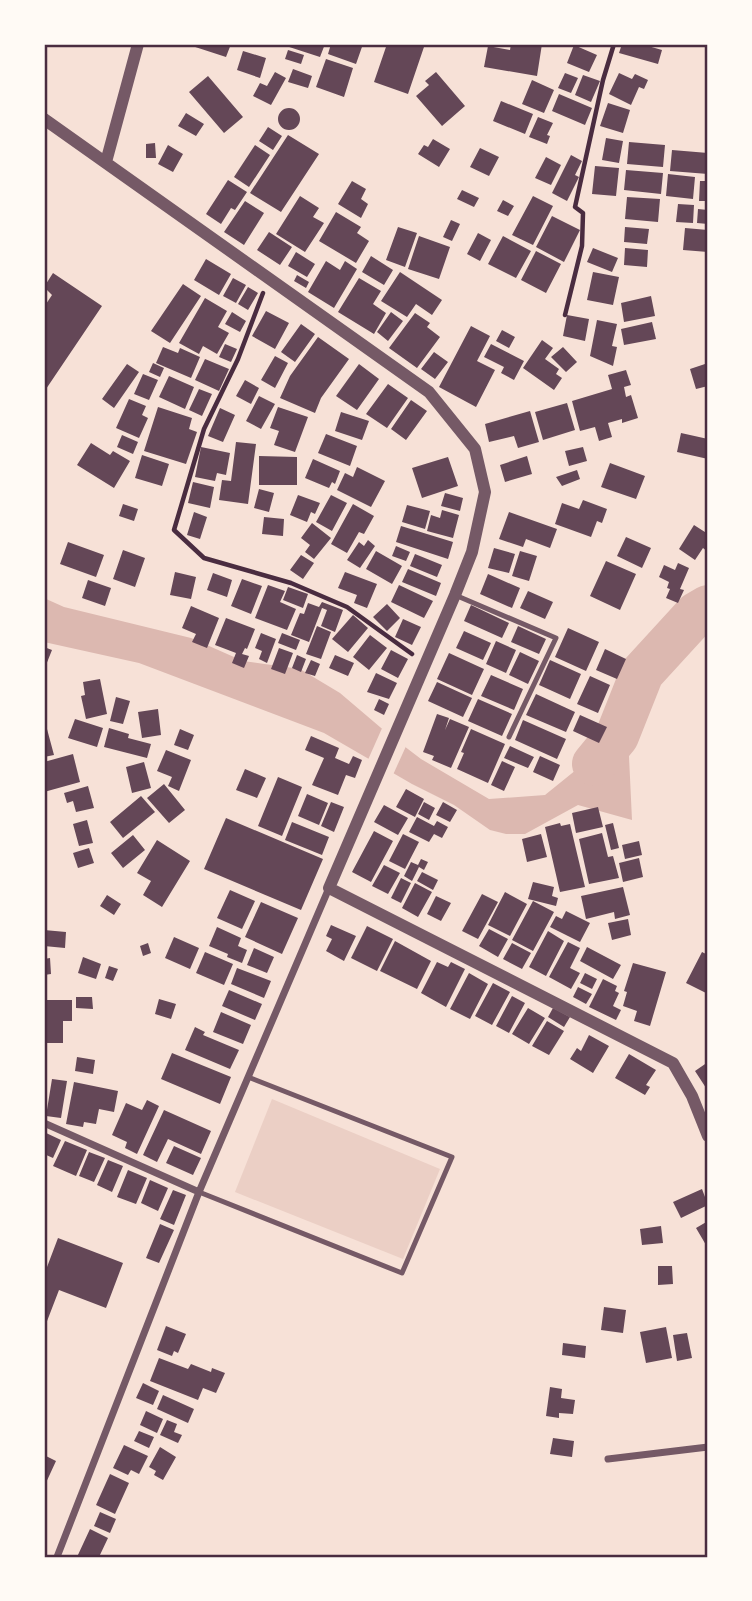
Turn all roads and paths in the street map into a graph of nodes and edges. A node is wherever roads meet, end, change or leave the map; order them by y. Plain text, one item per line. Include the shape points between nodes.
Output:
1 (138, 44) edge
2 (614, 44) edge
3 (44, 118) edge
4 (106, 162) junction
5 (268, 279) junction
6 (565, 315) dead end
7 (455, 595) junction
8 (424, 663) junction
9 (509, 737) dead end
10 (328, 888) junction
11 (248, 1077) junction
12 (44, 1123) edge
13 (708, 1136) edge
14 (199, 1192) junction
15 (708, 1447) edge
16 (608, 1459) dead end
17 (57, 1557) edge

1 - 4 street
2 - 6 path via 575,207 583,213 582,246
3 - 4 street
4 - 5 street
5 - 7 street via 429,393 475,449 485,492 472,552
5 - 8 path via 238,359 204,429 174,530 204,558 291,583 347,607
7 - 8 street
7 - 9 lane via 556,638
8 - 10 street
10 - 11 street
10 - 13 street via 673,1063
11 - 14 street
11 - 14 lane via 452,1157 402,1273
12 - 14 street
14 - 17 street
15 - 16 street

